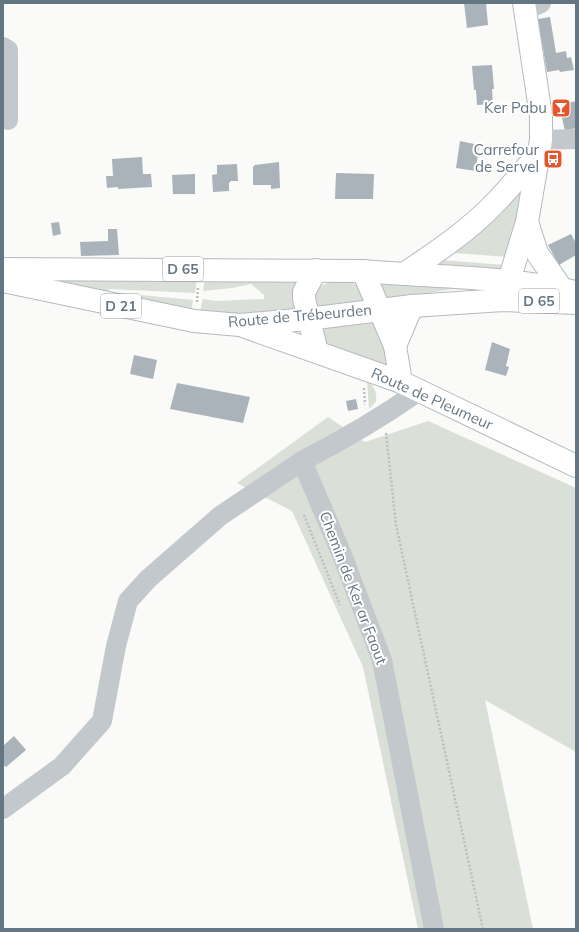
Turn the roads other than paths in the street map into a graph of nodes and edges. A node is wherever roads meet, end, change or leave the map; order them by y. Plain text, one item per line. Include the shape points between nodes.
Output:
1 (530, 5) edge
2 (3, 47) edge
3 (8, 120) dead end
4 (576, 139) edge
5 (540, 147) junction
6 (526, 222) junction
7 (3, 269) edge
8 (316, 270) junction
9 (363, 271) junction
10 (404, 274) junction
11 (3, 281) edge
12 (505, 291) junction
13 (572, 295) edge
14 (412, 306) junction
15 (379, 309) junction
16 (308, 318) junction
17 (240, 325) junction
18 (395, 346) junction
19 (316, 352) junction
20 (410, 386) junction
21 (302, 461) junction
22 (576, 466) edge
23 (3, 809) edge
24 (434, 929) edge

1 - 5 main road via 542,116
2 - 3 street via 8,50
4 - 5 street
5 - 6 main road
5 - 10 main road via 494,204 442,250
6 - 12 main road
6 - 13 main road via 537,253
7 - 8 main road, Route de Trébeurden / D 65
8 - 9 main road, Route de Trébeurden / D 65
8 - 16 main road via 304,292
9 - 10 main road, Route de Trébeurden / D 65
9 - 15 main road
10 - 12 main road, Route de Trébeurden / D 65 via 444,275
11 - 17 main road, Route de Trébeurden / D 21 via 194,321
12 - 13 main road, Route de Trébeurden / D 65
12 - 14 main road, Route de Trébeurden / D 65
14 - 15 main road, Route de Trébeurden / D 65
14 - 18 main road
15 - 16 main road, Route de Trébeurden / D 65
15 - 18 main road
16 - 17 main road, Route de Trébeurden / D 65
16 - 19 main road
17 - 19 main road, Route de Pleumeur / D 21
18 - 20 main road
19 - 20 main road, Route de Pleumeur / D 21
20 - 21 street via 384,415
20 - 22 main road, Route de Pleumeur / D 21
21 - 23 street via 220,516 148,579 128,601 116,646 102,721 62,766
21 - 24 street, Chemin de Ker ar Faout via 342,555 382,660

